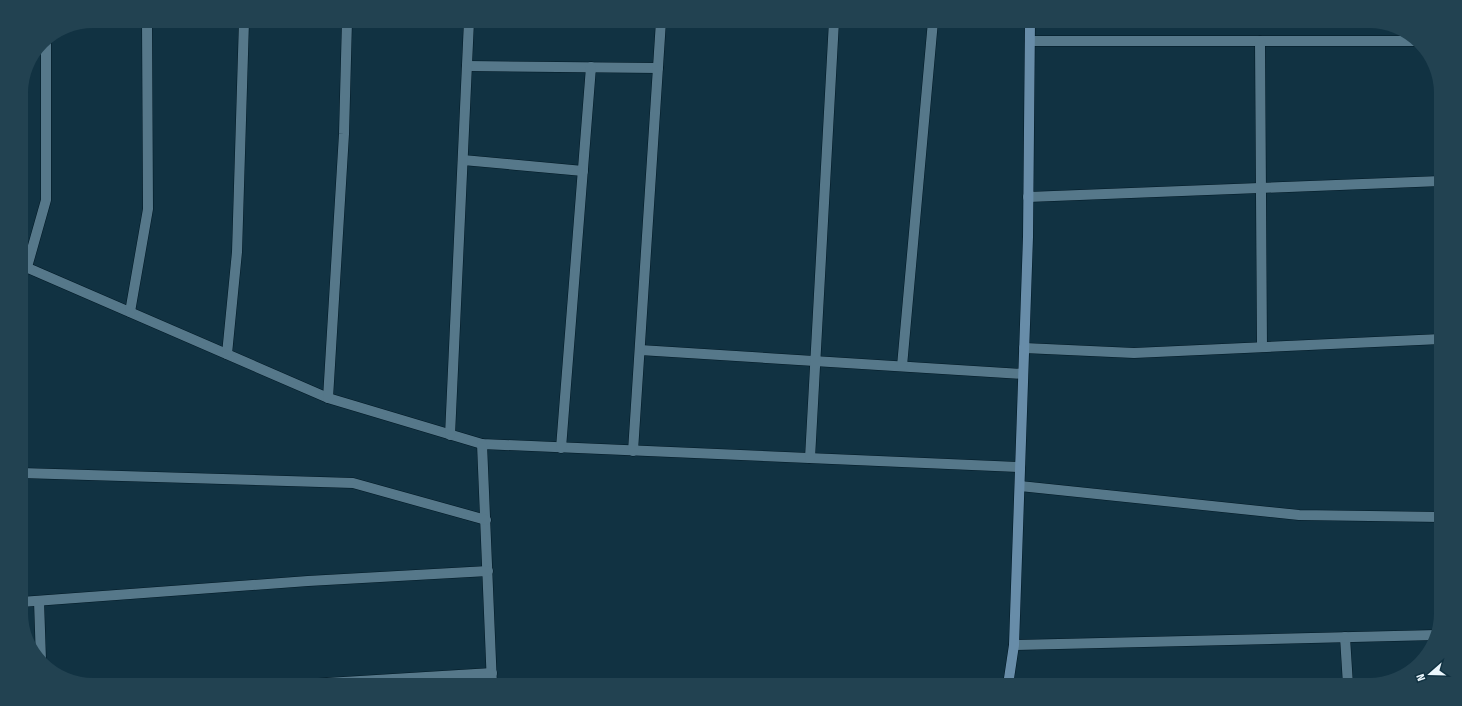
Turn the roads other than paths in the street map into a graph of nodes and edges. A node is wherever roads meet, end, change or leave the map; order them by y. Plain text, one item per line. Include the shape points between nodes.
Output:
1 (147, 28) edge
2 (244, 28) edge
3 (347, 28) edge
4 (470, 28) edge
5 (661, 28) edge
6 (834, 28) edge
7 (932, 28) edge
8 (1030, 28) edge
9 (1030, 41) junction
10 (1260, 41) junction
11 (1408, 41) edge
12 (46, 48) edge
13 (468, 66) junction
14 (591, 67) junction
15 (658, 68) junction
16 (463, 160) junction
17 (583, 171) junction
18 (1434, 181) edge
19 (1262, 188) junction
20 (1028, 197) junction
21 (28, 254) edge
22 (28, 268) edge
23 (130, 312) junction
24 (1434, 339) edge
25 (1262, 347) junction
26 (1024, 348) junction
27 (640, 350) junction
28 (227, 354) junction
29 (815, 361) junction
30 (902, 366) junction
31 (1023, 374) junction
32 (328, 398) junction
33 (450, 435) junction
34 (482, 444) junction
35 (561, 448) junction
36 (633, 450) junction
37 (810, 458) junction
38 (1020, 466) junction
39 (28, 473) edge
40 (1020, 486) junction
41 (1434, 517) edge
42 (486, 520) junction
43 (488, 571) junction
44 (39, 601) junction
45 (28, 602) edge
46 (1430, 635) edge
47 (1345, 638) junction
48 (1014, 645) junction
49 (41, 651) edge
50 (492, 673) junction
51 (410, 678) edge
52 (492, 678) edge
53 (1009, 678) edge
54 (1348, 678) edge

1 - 23 street via 148,209
2 - 28 street via 237,252
3 - 32 street via 344,134
4 - 13 street
5 - 15 street
6 - 29 street
7 - 30 street
8 - 9 main road
9 - 10 street
9 - 20 main road
10 - 11 street
10 - 19 street
12 - 21 street via 46,200
13 - 14 street
13 - 16 street
14 - 15 street
14 - 17 street
15 - 27 street
16 - 17 street
16 - 33 street
17 - 35 street
18 - 19 street
19 - 20 street
19 - 25 street
20 - 26 main road
22 - 23 street
23 - 28 street
24 - 25 street
25 - 26 street via 1134,353
26 - 31 main road
27 - 29 street
27 - 36 street
28 - 32 street
29 - 30 street
29 - 37 street
30 - 31 street
31 - 38 main road
32 - 33 street
33 - 34 street
34 - 35 street
34 - 42 street
35 - 36 street
36 - 37 street
37 - 38 street
38 - 40 main road
39 - 42 street via 353,483
40 - 41 street via 1299,515
40 - 48 main road
42 - 43 street
43 - 44 street via 308,581
43 - 50 street
44 - 45 street
44 - 49 street
46 - 47 street
47 - 48 street
47 - 54 street
48 - 53 main road
50 - 51 street
50 - 52 street

